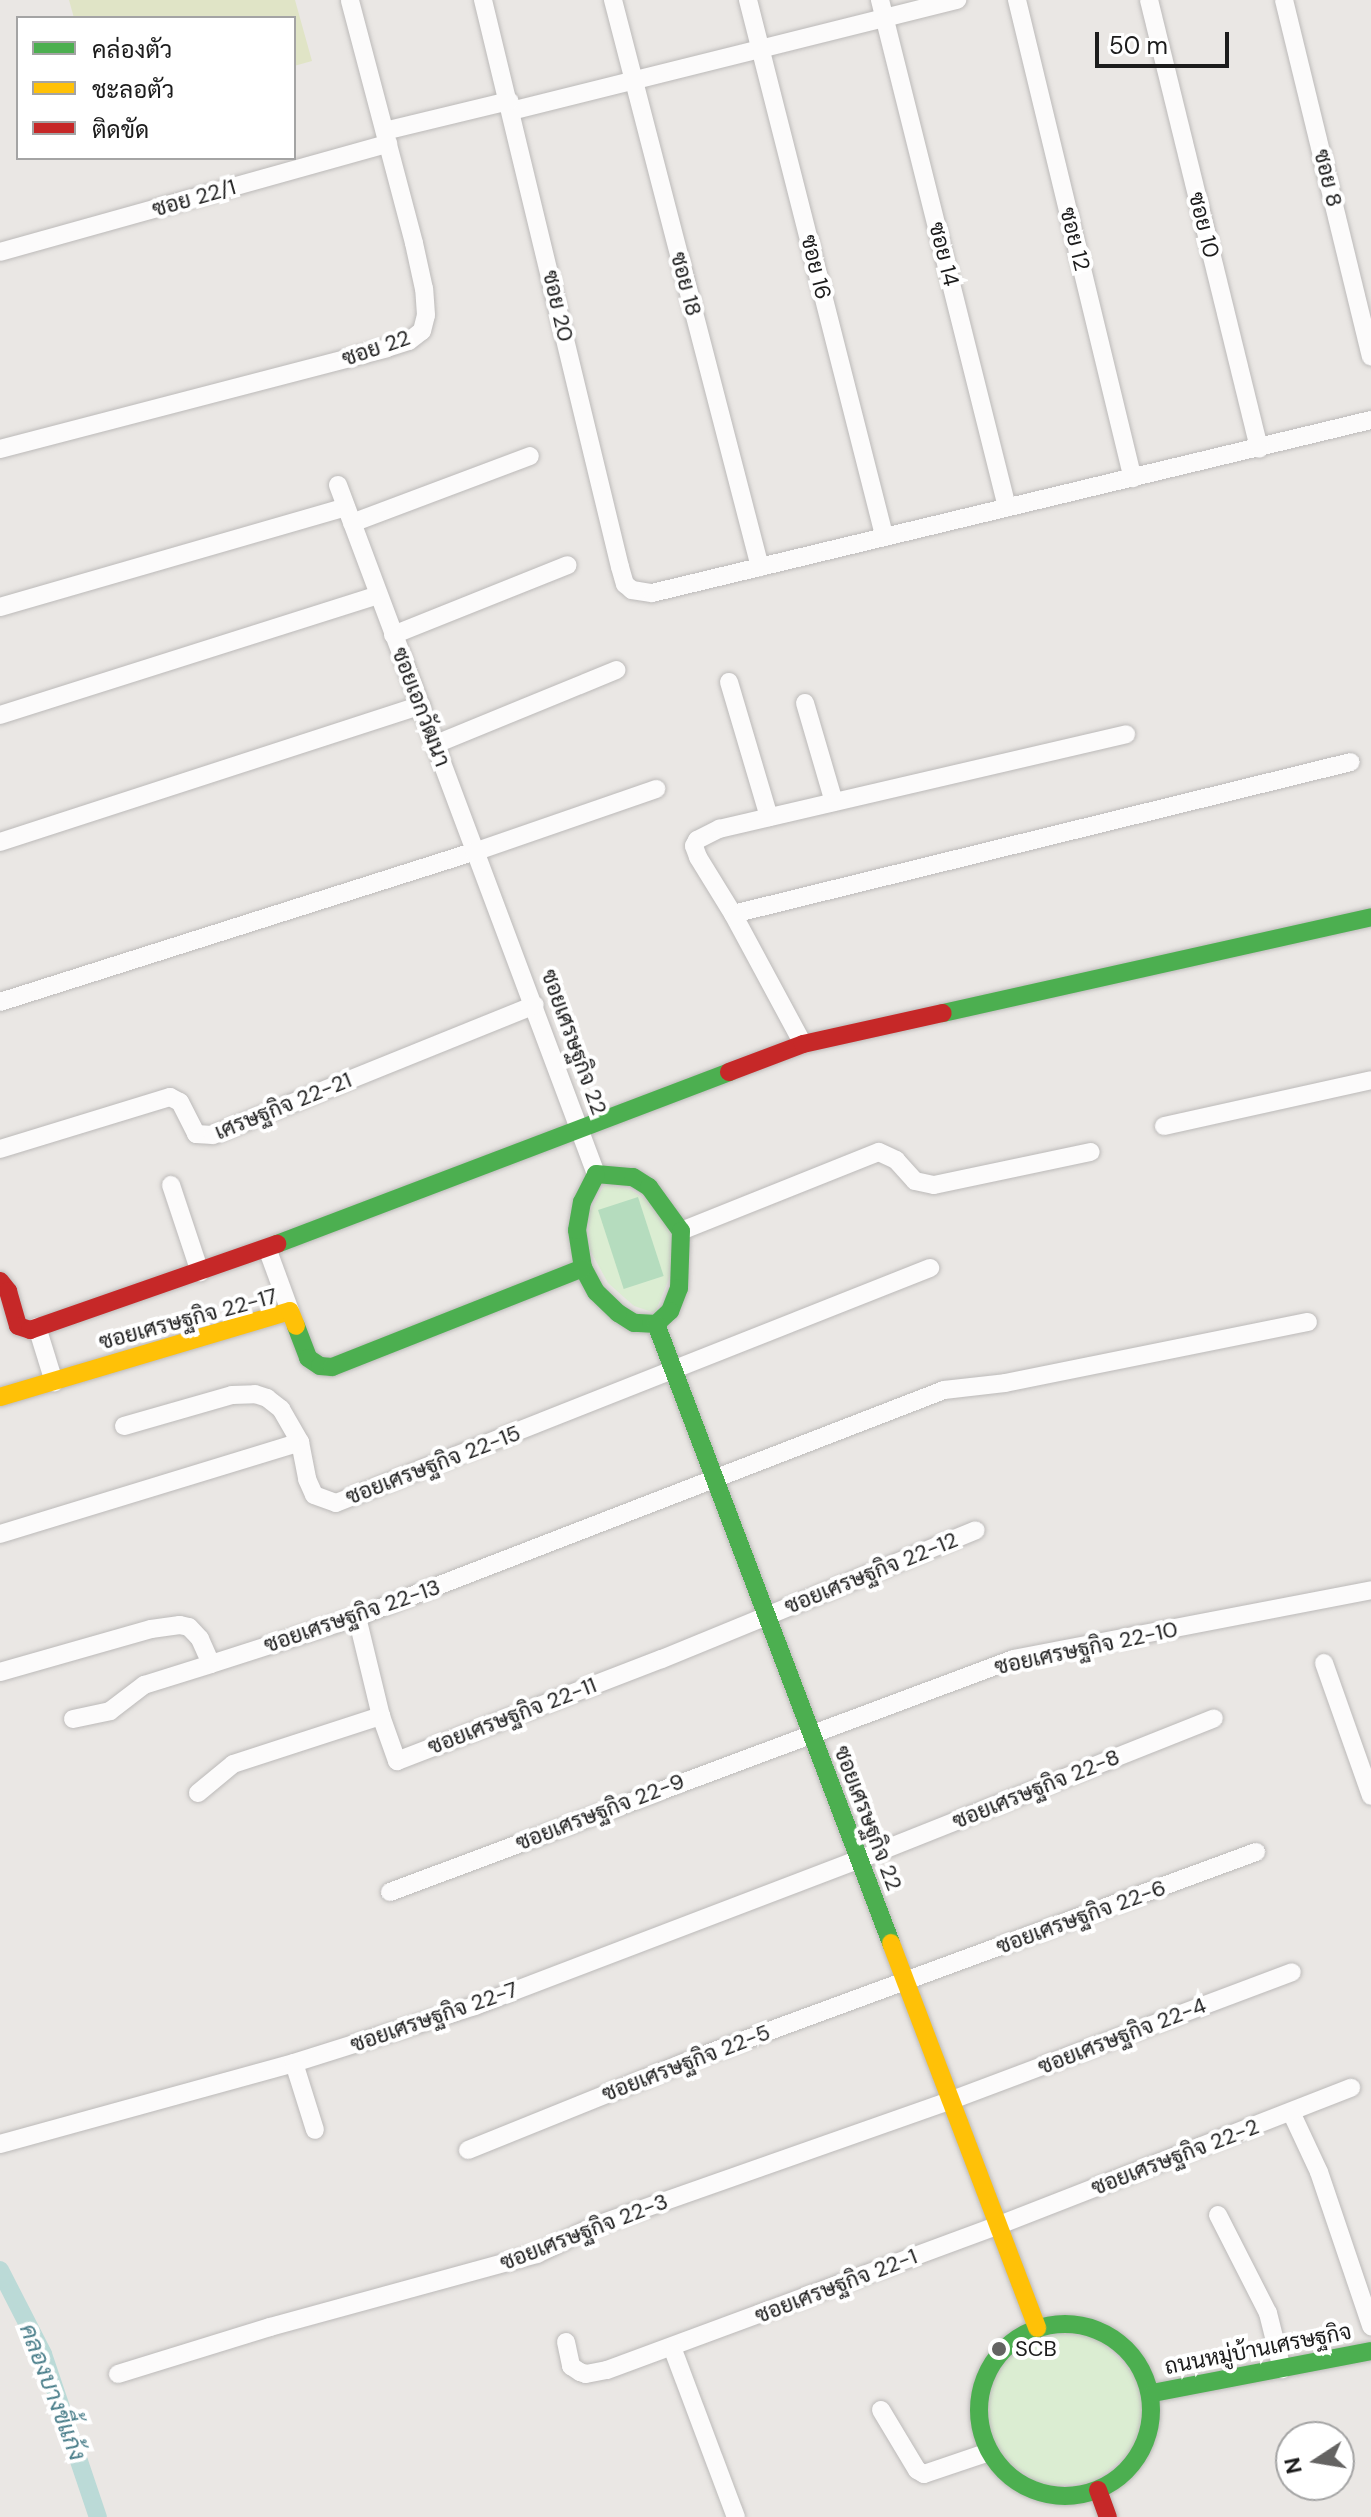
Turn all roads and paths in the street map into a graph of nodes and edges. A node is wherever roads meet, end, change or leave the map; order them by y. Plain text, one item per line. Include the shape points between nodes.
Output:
1 (350, 0) edge
2 (483, 0) edge
3 (613, 0) edge
4 (748, 0) edge
5 (957, 0) edge
6 (1017, 0) edge
7 (1149, 0) edge
8 (1284, 0) edge
9 (882, 8) edge
10 (760, 47) junction
11 (632, 79) junction
12 (510, 106) junction
13 (386, 138) junction
14 (0, 252) edge
15 (1371, 357) edge
16 (1371, 420) edge
17 (0, 449) edge
18 (1259, 449) junction
19 (530, 456) dead end
20 (1133, 478) junction
21 (338, 485) dead end
22 (1007, 507) junction
23 (349, 515) junction
24 (884, 535) junction
25 (568, 565) dead end
26 (760, 567) junction
27 (378, 595) junction
28 (0, 607) edge
29 (393, 635) junction
30 (616, 670) dead end
31 (729, 682) dead end
32 (805, 703) dead end
33 (421, 705) junction
34 (0, 715) edge
35 (1126, 734) dead end
36 (436, 744) junction
37 (1351, 762) dead end
38 (656, 789) dead end
39 (834, 802) junction
40 (769, 817) junction
41 (0, 842) edge
42 (474, 852) junction
43 (733, 914) junction
44 (1371, 917) edge
45 (505, 928) joint
46 (0, 1002) edge
47 (535, 1005) junction
48 (803, 1044) junction
49 (1371, 1080) edge
50 (1164, 1126) dead end
51 (581, 1131) junction
52 (0, 1149) edge
53 (1091, 1152) dead end
54 (596, 1174) junction
55 (171, 1185) dead end
56 (681, 1231) junction
57 (267, 1248) junction
58 (583, 1268) junction
59 (930, 1268) dead end
60 (200, 1272) junction
61 (0, 1281) edge
62 (290, 1311) junction
63 (1308, 1322) dead end
64 (656, 1324) junction
65 (37, 1327) junction
66 (672, 1369) junction
67 (54, 1382) junction
68 (0, 1397) edge
69 (124, 1426) dead end
70 (300, 1442) junction
71 (714, 1481) junction
72 (976, 1530) dead end
73 (0, 1534) edge
74 (1371, 1590) edge
75 (765, 1615) junction
76 (357, 1617) junction
77 (1324, 1663) dead end
78 (211, 1664) junction
79 (0, 1672) edge
80 (381, 1716) junction
81 (1214, 1718) dead end
82 (73, 1719) dead end
83 (810, 1733) junction
84 (198, 1793) dead end
85 (1371, 1796) edge
86 (1256, 1852) dead end
87 (858, 1860) junction
88 (390, 1892) dead end
89 (1292, 1972) dead end
90 (905, 1981) junction
91 (294, 2063) junction
92 (1351, 2088) dead end
93 (952, 2100) junction
94 (1291, 2112) junction
95 (315, 2130) dead end
96 (0, 2144) edge
97 (468, 2150) dead end
98 (1218, 2215) dead end
99 (999, 2225) junction
100 (1371, 2326) edge
101 (1037, 2328) junction
102 (566, 2342) dead end
103 (672, 2347) junction
104 (1371, 2351) edge
105 (1282, 2369) junction
106 (118, 2374) dead end
107 (1153, 2393) junction
108 (881, 2410) dead end
109 (989, 2452) junction
110 (1098, 2490) junction
111 (736, 2517) edge
112 (1108, 2517) edge

1 - 13 street, ซอย 22
2 - 12 street, ซอย 20
3 - 11 street, ซอย 18
4 - 10 street, ซอย 16
5 - 9 street, ซอย 22/1
6 - 20 street, ซอย 12
7 - 18 street, ซอย 10
8 - 15 street, ซอย 8
9 - 10 street, ซอย 22/1
9 - 22 street, ซอย 14
10 - 11 street, ซอย 22/1
10 - 24 street, ซอย 16
11 - 12 street, ซอย 22/1
11 - 26 street, ซอย 18
12 - 13 street, ซอย 22/1
12 - 26 street, ซอย 20 via 625,584 652,593
13 - 14 street, ซอย 22/1
13 - 17 street, ซอย 22 via 424,289 422,331 387,348
16 - 18 street
18 - 20 street
19 - 23 street
20 - 22 street
21 - 23 street, ซอยเอกวัฒนา
22 - 24 street
23 - 27 street, ซอยเอกวัฒนา
23 - 28 street
24 - 26 street
25 - 29 street
27 - 29 street, ซอยเอกวัฒนา
27 - 34 street
29 - 33 street, ซอยเอกวัฒนา
30 - 36 street
31 - 40 street
32 - 39 street
33 - 36 street, ซอยเอกวัฒนา
33 - 41 street
35 - 39 street
36 - 42 street, ซอยเอกวัฒนา
37 - 43 street
38 - 42 street
39 - 40 street
40 - 43 street via 705,833 694,846
42 - 45 street, ซอยเอกวัฒนา
42 - 46 street
43 - 48 street
44 - 48 street
45 - 47 street, ซอยเศรษฐกิจ 22
47 - 51 street, ซอยเศรษฐกิจ 22
47 - 52 street, เศรษฐกิจ 22-21 via 213,1135 196,1134 180,1102 170,1097
48 - 51 street
49 - 50 street
51 - 54 street, ซอยเศรษฐกิจ 22
51 - 57 street
53 - 56 street via 934,1185 915,1181 896,1160 879,1152
54 - 56 street via 641,1182 663,1202
54 - 58 street via 582,1202 577,1230
55 - 60 street
56 - 64 street via 679,1288 670,1311
57 - 60 street
57 - 62 street
58 - 62 street, ซอยเศรษฐกิจ 22-17 via 332,1367 308,1358
58 - 64 street via 596,1292 618,1313 634,1323
59 - 66 street
60 - 65 street
61 - 65 street via 18,1326
62 - 67 street, ซอยเศรษฐกิจ 22-17
63 - 71 street, ซอยเศรษฐกิจ 22-13 via 944,1390
64 - 66 street, ซอยเศรษฐกิจ 22
65 - 67 street
66 - 70 street, ซอยเศรษฐกิจ 22-15 via 336,1503 314,1495
66 - 71 street, ซอยเศรษฐกิจ 22
67 - 68 street, ซอยเศรษฐกิจ 22-17
69 - 70 street via 232,1395 255,1394 281,1409
70 - 73 street
71 - 75 street, ซอยเศรษฐกิจ 22
71 - 76 street, ซอยเศรษฐกิจ 22-13
72 - 75 street, ซอยเศรษฐกิจ 22-12
74 - 83 street, ซอยเศรษฐกิจ 22-10 via 1014,1659
75 - 80 street, ซอยเศรษฐกิจ 22-11 via 397,1761
75 - 83 street, ซอยเศรษฐกิจ 22
76 - 78 street, ซอยเศรษฐกิจ 22-13
76 - 80 street, ซอยเศรษฐกิจ 22-11
77 - 85 street
78 - 79 street via 189,1627 169,1626
78 - 82 street, ซอยเศรษฐกิจ 22-13 via 144,1685 110,1711
80 - 84 street via 233,1764
81 - 87 street, ซอยเศรษฐกิจ 22-8
83 - 87 street, ซอยเศรษฐกิจ 22
83 - 88 street, ซอยเศรษฐกิจ 22-9
86 - 90 street, ซอยเศรษฐกิจ 22-6
87 - 90 street, ซอยเศรษฐกิจ 22
87 - 91 street, ซอยเศรษฐกิจ 22-7 via 475,2006
89 - 93 street, ซอยเศรษฐกิจ 22-4
90 - 93 street, ซอยเศรษฐกิจ 22
90 - 97 street, ซอยเศรษฐกิจ 22-5
91 - 95 street
91 - 96 street, ซอยเศรษฐกิจ 22-7
92 - 94 street, ซอยเศรษฐกิจ 22-2
93 - 99 street, ซอยเศรษฐกิจ 22
93 - 106 street, ซอยเศรษฐกิจ 22-3 via 597,2225 537,2254
94 - 99 street, ซอยเศรษฐกิจ 22-2
94 - 100 street via 1319,2172
98 - 105 street via 1268,2313
99 - 101 street, ซอยเศรษฐกิจ 22
99 - 103 street, ซอยเศรษฐกิจ 22-1
101 - 107 street, ถนนหมู่บ้านเศรษฐกิจ via 1063,2323 1092,2327 1118,2341 1138,2363
101 - 109 street, ถนนหมู่บ้านเศรษฐกิจ via 1009,2343 982,2382 979,2424
102 - 103 street, ซอยเศรษฐกิจ 22-1 via 571,2366 586,2374
103 - 111 street
104 - 105 street, ถนนหมู่บ้านเศรษฐกิจ
105 - 107 street, ถนนหมู่บ้านเศรษฐกิจ
107 - 110 street, ถนนหมู่บ้านเศรษฐกิจ via 1149,2432 1129,2469
108 - 109 street via 924,2474
109 - 110 street, ถนนหมู่บ้านเศรษฐกิจ via 1009,2476 1035,2492 1065,2497
110 - 112 street

